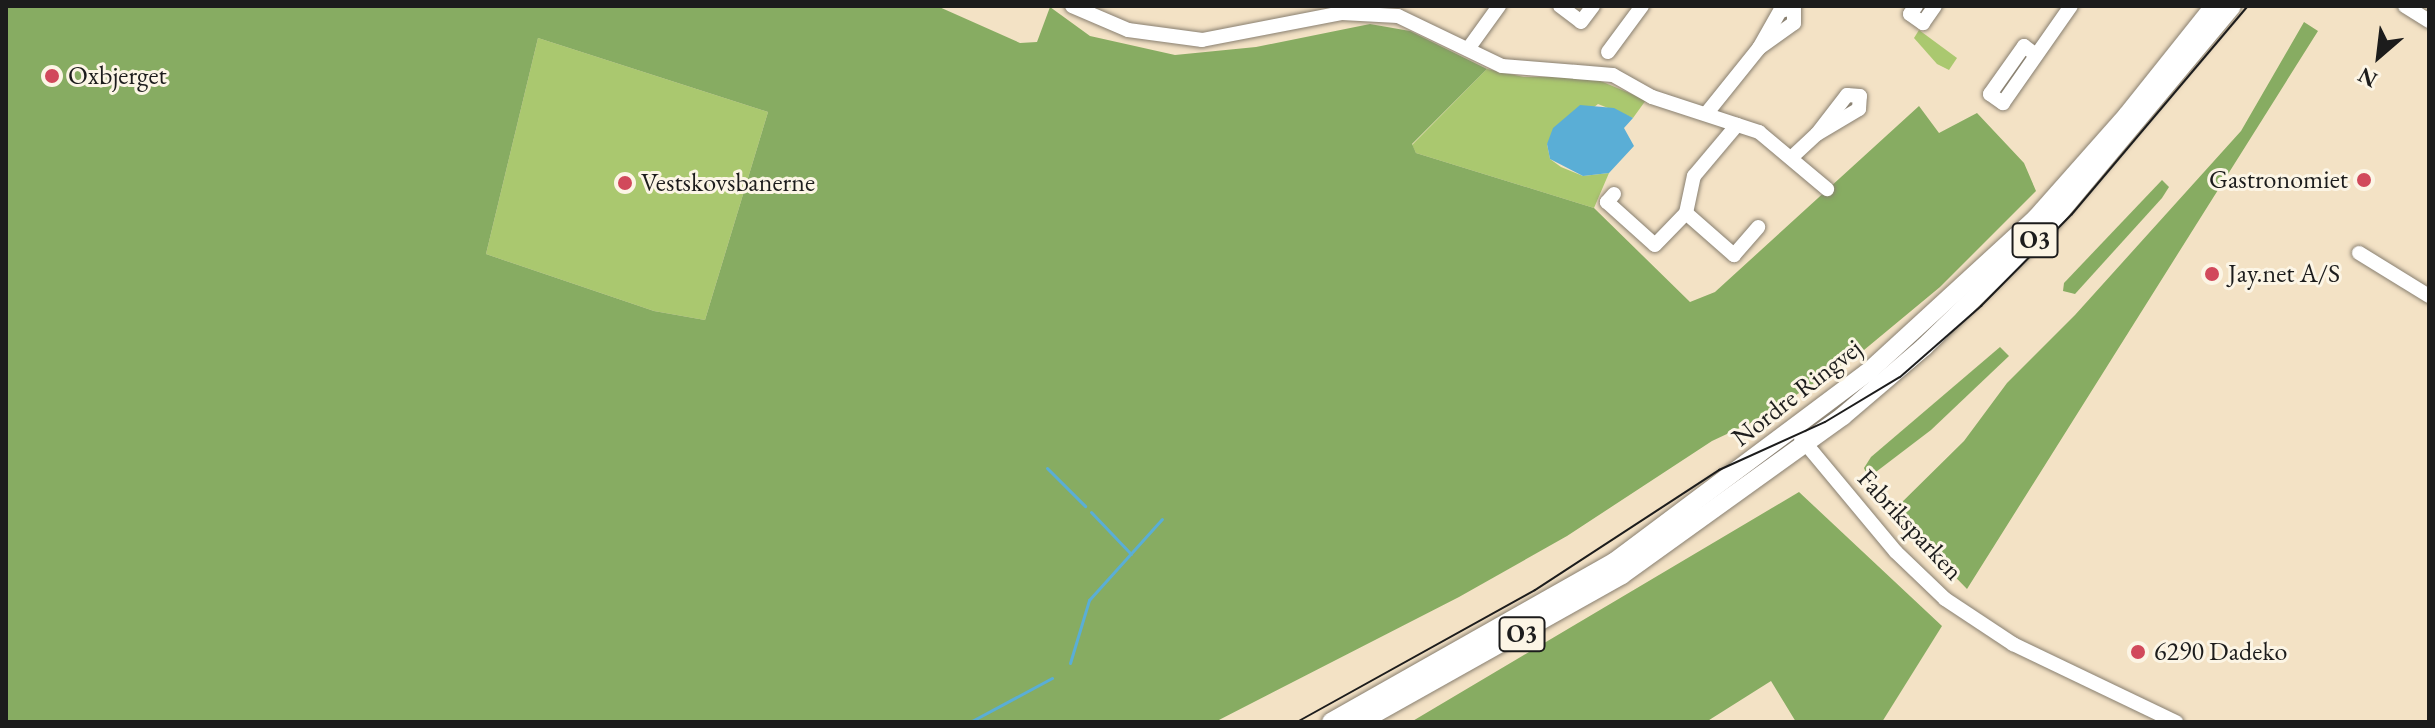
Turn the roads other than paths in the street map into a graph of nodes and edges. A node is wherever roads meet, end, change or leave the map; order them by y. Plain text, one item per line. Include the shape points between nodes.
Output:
1 (1072, 6) edge
2 (1108, 6) edge
3 (1499, 6) edge
4 (1560, 6) edge
5 (1593, 6) edge
6 (1642, 6) edge
7 (1916, 6) edge
8 (1935, 6) edge
9 (2071, 6) edge
10 (2214, 6) edge
11 (2232, 6) edge
12 (2405, 6) edge
13 (1314, 13) edge
14 (2429, 21) edge
15 (1107, 24) junction
16 (1759, 48) dead end
17 (1468, 49) junction
18 (1608, 52) dead end
19 (2036, 55) dead end
20 (1706, 114) junction
21 (1737, 125) junction
22 (1817, 134) dead end
23 (1791, 158) junction
24 (1827, 189) dead end
25 (1614, 194) dead end
26 (1686, 213) junction
27 (1758, 227) dead end
28 (2359, 253) dead end
29 (2429, 296) edge
30 (1795, 429) junction
31 (1807, 445) junction
32 (1331, 722) edge
33 (1360, 722) edge
34 (2176, 722) edge

1 - 15 street
2 - 15 street
3 - 17 street
4 - 5 street via 1581,22
6 - 18 street
7 - 8 street via 1910,14 1923,23
9 - 19 street
10 - 30 main road, Nordre Ringvej / O3 via 2036,218 1867,373
11 - 31 main road, Nordre Ringvej / O3 via 2135,127 2005,272
12 - 14 street
13 - 15 street via 1202,40
13 - 17 street via 1380,13 1412,21
16 - 20 street
17 - 20 street via 1521,70 1598,72
20 - 21 street
21 - 23 street via 1759,132
21 - 26 street via 1694,176
22 - 23 street
23 - 24 street
25 - 26 street via 1607,202 1655,245
26 - 27 street via 1734,255
28 - 29 street
30 - 31 street, Fabriksparken
30 - 32 main road, Nordre Ringvej / O3 via 1602,569
31 - 33 main road, Nordre Ringvej / O3 via 1622,575
31 - 34 street, Fabriksparken via 1896,552 1945,599 2013,644

